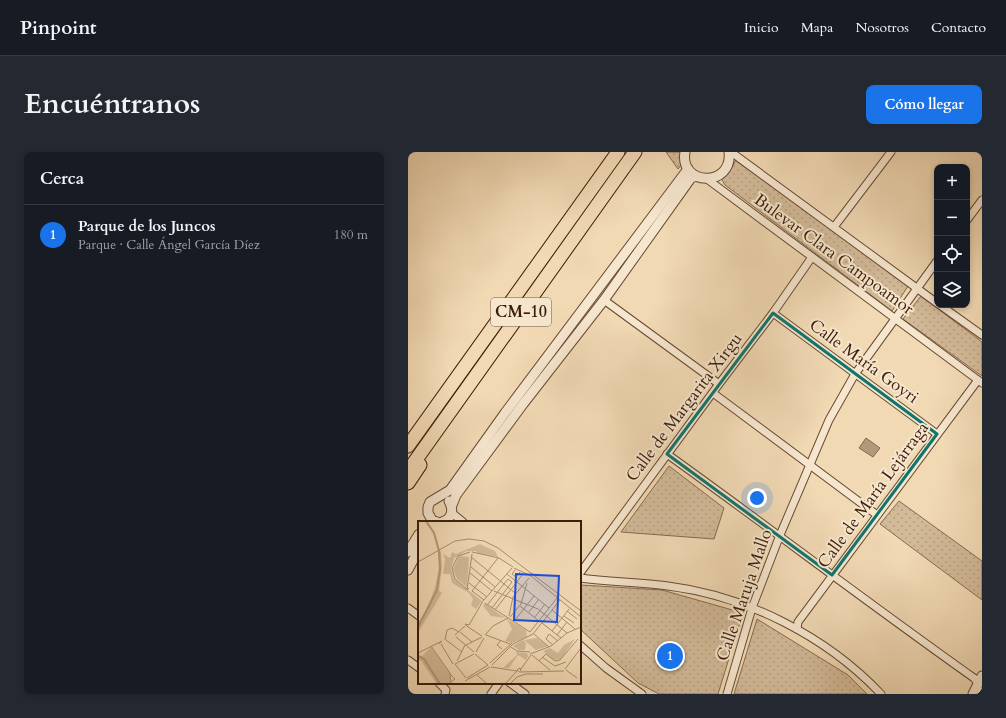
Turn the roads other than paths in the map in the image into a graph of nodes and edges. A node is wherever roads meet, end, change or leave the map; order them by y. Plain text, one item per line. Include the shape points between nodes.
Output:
1 (618, 152) edge
2 (635, 152) edge
3 (685, 152) edge
4 (730, 152) edge
5 (891, 152) edge
6 (688, 169) junction
7 (696, 176) junction
8 (707, 179) junction
9 (982, 200) edge
10 (970, 216) edge
11 (834, 227) junction
12 (812, 257) junction
13 (934, 265) edge
14 (917, 288) junction
15 (604, 300) junction
16 (934, 301) edge
17 (944, 308) edge
18 (773, 313) junction
19 (895, 318) junction
20 (982, 334) edge
21 (855, 374) junction
22 (980, 381) edge
23 (719, 384) junction
24 (447, 392) junction
25 (713, 393) junction
26 (442, 423) junction
27 (937, 434) junction
28 (408, 438) edge
29 (408, 446) edge
30 (668, 454) junction
31 (809, 464) junction
32 (408, 471) edge
33 (408, 483) edge
34 (438, 498) junction
35 (452, 509) junction
36 (877, 514) junction
37 (428, 519) edge
38 (445, 521) edge
39 (462, 521) edge
40 (780, 535) junction
41 (418, 536) edge
42 (418, 551) edge
43 (408, 552) edge
44 (408, 570) edge
45 (581, 572) edge
46 (832, 575) junction
47 (581, 578) edge
48 (408, 608) edge
49 (752, 608) junction
50 (418, 615) edge
51 (797, 629) junction
52 (581, 646) edge
53 (408, 660) edge
54 (418, 667) edge
55 (980, 679) edge
56 (440, 684) edge
57 (498, 684) edge
58 (511, 684) edge
59 (637, 693) edge
60 (445, 694) edge
61 (491, 694) edge
62 (525, 694) edge
63 (727, 694) edge
64 (881, 694) edge
65 (972, 694) edge

1 - 24 highway, CM-10
2 - 26 highway, CM-10
3 - 6 street via 685,164
4 - 8 street via 729,164 725,170 720,175
4 - 11 street, Bulevar Clara Campoamor
5 - 11 street
6 - 7 street
6 - 34 street via 450,490
7 - 8 street
7 - 15 street via 691,178
8 - 12 street, Bulevar Clara Campoamor
9 - 10 street
11 - 14 street, Bulevar Clara Campoamor
12 - 18 street, Calle de Margarita Xirgu
12 - 19 street, Bulevar Clara Campoamor
13 - 14 street, Calle Maruja Mallo
14 - 16 street, Bulevar Clara Campoamor
14 - 19 street, Calle Maruja Mallo
15 - 23 street
15 - 35 street via 456,495
17 - 20 street, Bulevar Clara Campoamor
18 - 21 street, Calle María Goyri
18 - 23 street, Calle de Margarita Xirgu
19 - 21 street, Calle Maruja Mallo
19 - 22 street, Bulevar Clara Campoamor
21 - 27 street, Calle María Goyri
21 - 31 street, Calle Maruja Mallo via 829,420
22 - 27 street, Calle de María Lejárraga
23 - 25 street, Calle de Margarita Xirgu
24 - 28 highway, CM-10
24 - 29 highway, CM-10
25 - 30 street, Calle de Margarita Xirgu
25 - 31 street
26 - 32 highway, CM-10
26 - 33 highway, CM-10 via 426,456
27 - 36 street, Calle de María Lejárraga
30 - 40 street
30 - 45 street, Calle de Margarita Xirgu
31 - 36 street
31 - 40 street, Calle Maruja Mallo
34 - 35 street via 448,501
34 - 37 street via 430,502
35 - 38 street via 450,518
35 - 39 street
36 - 46 street, Calle de María Lejárraga
40 - 46 street
40 - 49 street, Calle Maruja Mallo
41 - 43 street
42 - 44 street
46 - 51 street, Calle de María Lejárraga via 798,622
46 - 55 street via 974,678
47 - 49 street via 698,591
48 - 50 street
49 - 51 street
49 - 63 street, Calle Maruja Mallo
51 - 64 street via 832,652
52 - 59 street
53 - 54 street
55 - 65 street
56 - 60 street via 446,690
57 - 61 street
58 - 62 street

